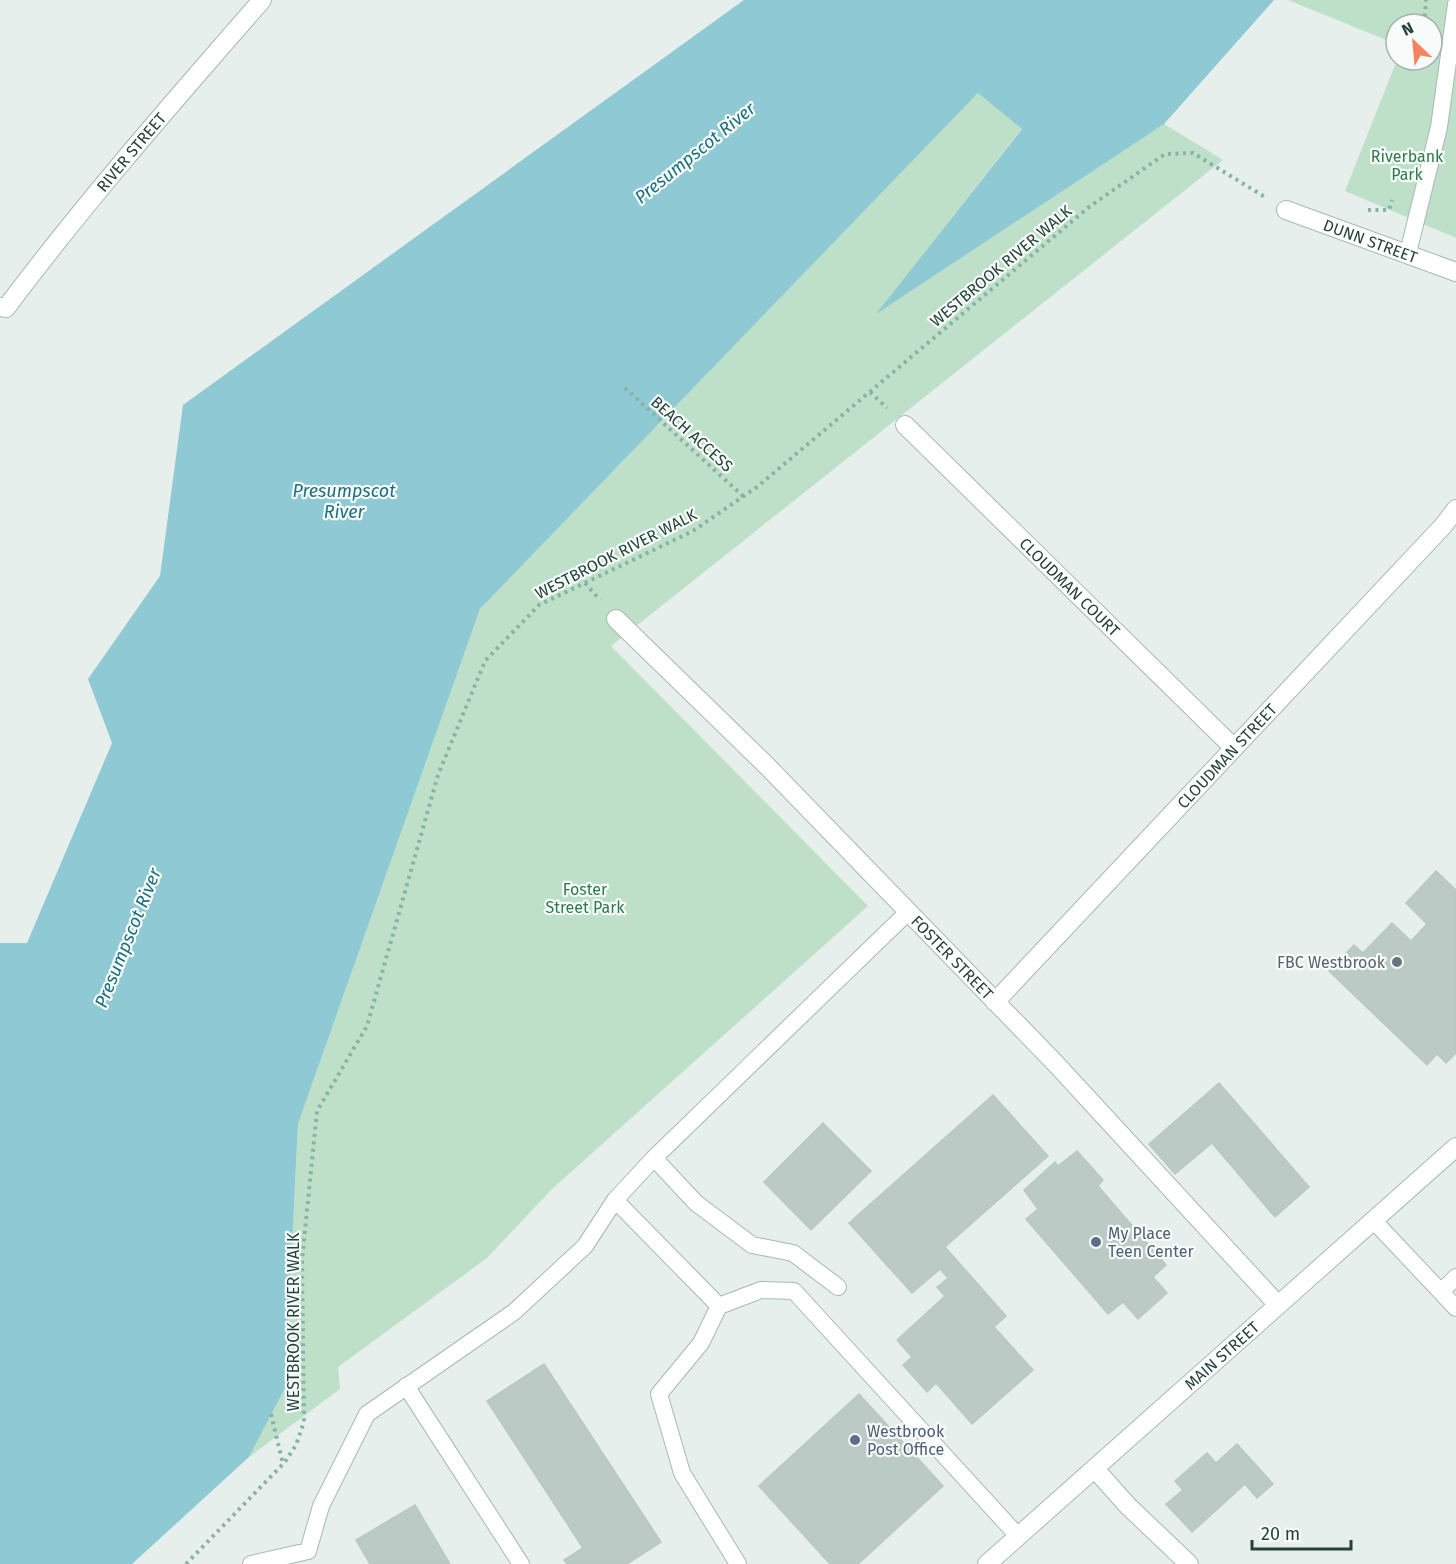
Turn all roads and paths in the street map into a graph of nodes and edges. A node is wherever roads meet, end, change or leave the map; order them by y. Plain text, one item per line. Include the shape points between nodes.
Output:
1 (262, 0) edge
2 (1456, 4) edge
3 (1396, 190) dead end
4 (1286, 210) joint
5 (1366, 210) dead end
6 (1408, 253) junction
7 (1456, 272) edge
8 (3, 308) edge
9 (625, 388) dead end
10 (905, 425) dead end
11 (744, 497) junction
12 (1456, 508) edge
13 (616, 619) dead end
14 (1234, 748) junction
15 (908, 912) junction
16 (995, 1002) junction
17 (1456, 1147) edge
18 (654, 1158) junction
19 (615, 1200) junction
20 (1373, 1220) junction
21 (1456, 1277) edge
22 (838, 1287) dead end
23 (1441, 1292) junction
24 (1278, 1305) junction
25 (719, 1306) junction
26 (1456, 1308) edge
27 (406, 1386) junction
28 (271, 1414) dead end
29 (283, 1464) junction
30 (1095, 1468) junction
31 (1018, 1536) junction
32 (186, 1564) edge
33 (251, 1564) edge
34 (521, 1564) edge
35 (738, 1564) edge
36 (987, 1564) edge
37 (1189, 1564) edge

1 - 8 street, RIVER STREET via 109,175
2 - 6 lane via 1439,127
3 - 5 path via 1389,210
4 - 6 street, DUNN STREET
4 - 11 path, WESTBROOK RIVER WALK via 1193,153 1165,154 1089,207
6 - 7 street, DUNN STREET
9 - 11 path, BEACH ACCESS
10 - 14 street, CLOUDMAN COURT
11 - 29 path, WESTBROOK RIVER WALK via 693,531 539,605 485,661 438,776 367,1026 316,1111 302,1260 304,1422
12 - 14 street, CLOUDMAN STREET
13 - 15 street, FOSTER STREET
14 - 16 street, CLOUDMAN STREET
15 - 16 street, FOSTER STREET
15 - 18 lane
16 - 24 street, FOSTER STREET
17 - 20 street, MAIN STREET
18 - 19 lane
18 - 22 lane via 696,1203 752,1245 793,1253
19 - 25 lane
19 - 27 lane via 585,1246 513,1312
20 - 23 lane
20 - 24 street, MAIN STREET
21 - 23 lane
23 - 26 lane
24 - 30 street, MAIN STREET
25 - 31 lane via 761,1290 794,1291
25 - 35 lane via 701,1343 659,1394 682,1473
27 - 33 lane via 367,1414 321,1506 308,1551
27 - 34 lane
28 - 29 path
29 - 32 path, WESTBROOK RIVER WALK
30 - 31 street, MAIN STREET
30 - 37 street via 1128,1506
31 - 36 street, MAIN STREET

